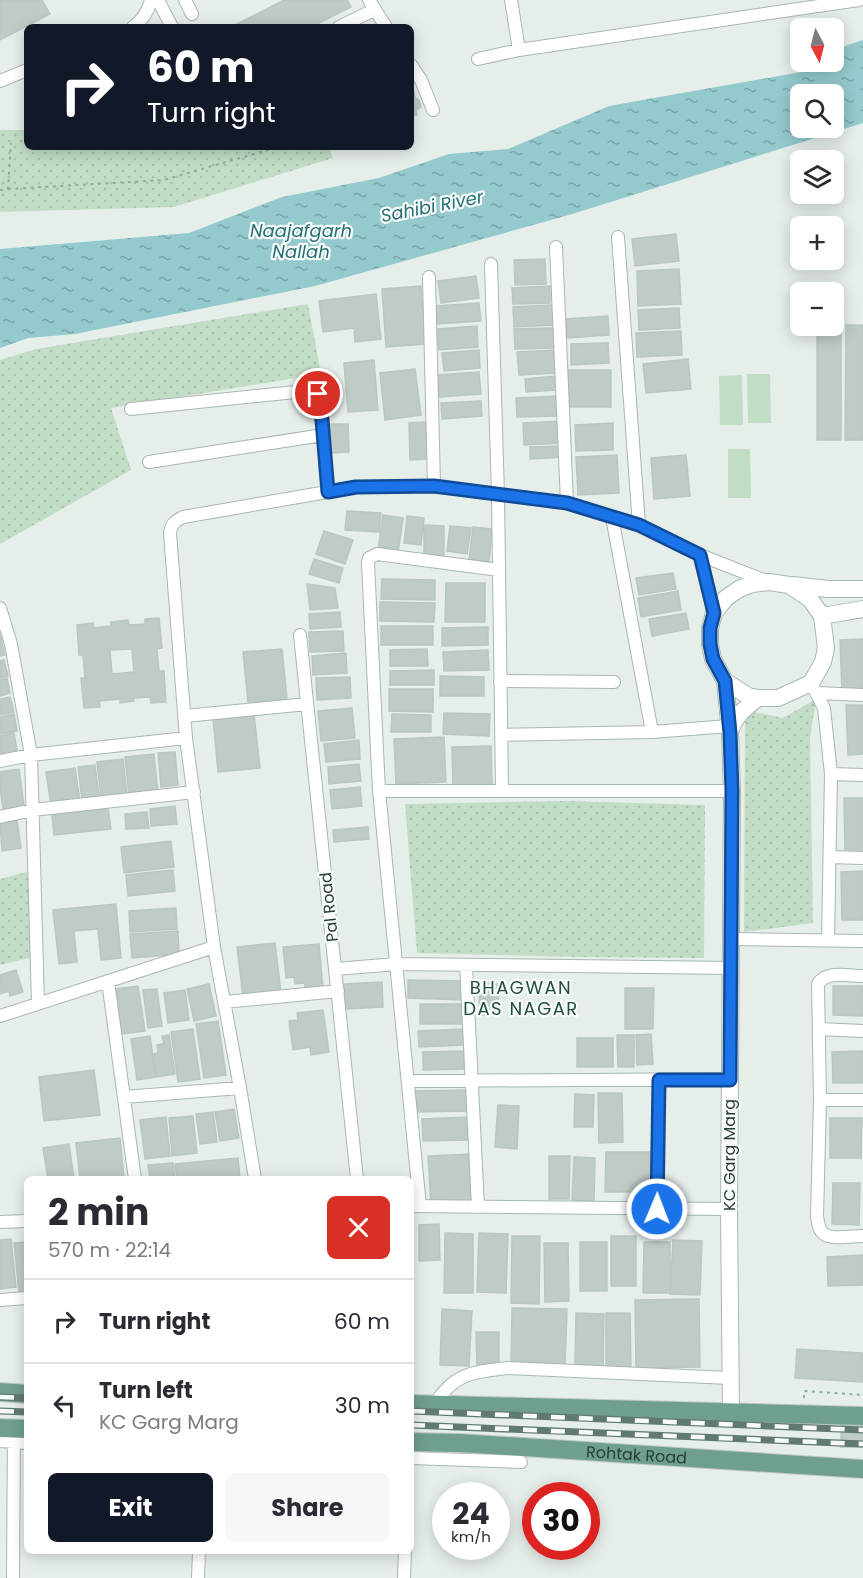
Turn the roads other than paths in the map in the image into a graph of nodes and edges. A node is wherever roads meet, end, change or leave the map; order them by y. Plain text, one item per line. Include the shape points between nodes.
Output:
1 (151, 0) edge
2 (158, 0) edge
3 (185, 0) edge
4 (511, 0) edge
5 (859, 0) edge
6 (799, 4) edge
7 (372, 5) edge
8 (192, 14) dead end
9 (138, 24) edge
10 (170, 24) edge
11 (344, 24) edge
12 (384, 24) edge
13 (519, 50) junction
14 (478, 59) dead end
15 (414, 69) edge
16 (24, 71) edge
17 (0, 81) edge
18 (433, 110) dead end
19 (618, 237) dead end
20 (556, 247) dead end
21 (491, 264) dead end
22 (429, 277) dead end
23 (131, 409) dead end
24 (323, 435) junction
25 (149, 462) dead end
26 (434, 486) junction
27 (328, 492) junction
28 (498, 495) junction
29 (567, 503) junction
30 (612, 517) junction
31 (639, 525) junction
32 (700, 555) junction
33 (499, 570) junction
34 (769, 582) junction
35 (789, 585) junction
36 (863, 589) edge
37 (0, 608) edge
38 (863, 609) edge
39 (714, 613) junction
40 (822, 616) junction
41 (300, 635) dead end
42 (500, 681) junction
43 (725, 681) junction
44 (614, 682) dead end
45 (814, 688) junction
46 (863, 695) edge
47 (758, 698) junction
48 (306, 704) junction
49 (185, 716) junction
50 (729, 730) junction
51 (652, 732) junction
52 (501, 735) junction
53 (186, 738) junction
54 (31, 754) junction
55 (0, 761) edge
56 (831, 774) junction
57 (863, 775) edge
58 (379, 790) junction
59 (502, 791) junction
60 (732, 791) junction
61 (194, 792) junction
62 (33, 810) junction
63 (0, 817) edge
64 (830, 857) junction
65 (863, 858) edge
66 (731, 939) junction
67 (828, 940) junction
68 (863, 940) edge
69 (214, 947) junction
70 (396, 964) junction
71 (465, 965) junction
72 (730, 968) junction
73 (336, 969) junction
74 (863, 976) edge
75 (108, 981) junction
76 (338, 991) junction
77 (224, 1002) junction
78 (38, 1004) junction
79 (0, 1016) edge
80 (819, 1029) junction
81 (863, 1031) edge
82 (471, 1080) junction
83 (659, 1080) junction
84 (730, 1080) junction
85 (408, 1081) junction
86 (240, 1088) junction
87 (124, 1097) junction
88 (820, 1100) junction
89 (863, 1100) edge
90 (135, 1176) edge
91 (255, 1176) edge
92 (357, 1176) edge
93 (416, 1206) edge
94 (478, 1207) junction
95 (657, 1209) junction
96 (729, 1209) junction
97 (24, 1221) edge
98 (0, 1222) edge
99 (863, 1236) edge
100 (24, 1298) edge
101 (0, 1300) edge
102 (730, 1378) junction
103 (0, 1392) edge
104 (24, 1394) edge
105 (414, 1404) edge
106 (435, 1404) junction
107 (731, 1413) junction
108 (863, 1416) edge
109 (17, 1434) edge
110 (0, 1441) edge
111 (414, 1442) edge
112 (414, 1458) edge
113 (521, 1462) dead end
114 (863, 1469) edge
115 (199, 1554) edge
116 (405, 1554) edge
117 (13, 1578) edge
118 (198, 1578) edge
119 (404, 1578) edge

1 - 9 street via 148,12
2 - 10 street
3 - 8 street
4 - 13 street
5 - 6 street
6 - 13 street
7 - 11 street
7 - 12 street
13 - 14 street
15 - 18 street
16 - 17 street
19 - 31 street
20 - 29 street
21 - 28 street
22 - 26 street
23 - 24 street via 314,392 320,399
24 - 25 street
24 - 27 street
26 - 27 street via 356,487
26 - 28 street
27 - 49 street via 183,517 171,526
28 - 29 street
28 - 33 street
29 - 30 street
30 - 31 street
30 - 51 street
31 - 32 street
32 - 34 street
32 - 39 street
33 - 42 street
33 - 58 street via 377,554 369,558
34 - 35 street
34 - 39 street via 739,589
35 - 36 street
35 - 40 street via 810,599
37 - 54 street via 11,644
38 - 40 street
39 - 43 street via 710,644
40 - 45 street via 826,648
41 - 48 street, Pal Road
42 - 44 street
42 - 52 street
43 - 47 street
43 - 50 street, KC Garg Marg
45 - 46 street
45 - 47 street via 778,698
45 - 56 street via 824,708
47 - 50 street via 742,711
48 - 49 street
48 - 73 street, Pal Road
49 - 53 street
50 - 51 street
50 - 60 street, KC Garg Marg
51 - 52 street
52 - 59 street
53 - 54 street
53 - 61 street
54 - 55 street
54 - 62 street
56 - 57 street
56 - 64 street
58 - 59 street
58 - 70 street
59 - 60 street
60 - 66 street, KC Garg Marg
61 - 62 street
61 - 69 street
62 - 63 street
62 - 78 street
64 - 65 street
64 - 67 street
66 - 67 street
66 - 72 street, KC Garg Marg
67 - 68 street
69 - 75 street
69 - 77 street
70 - 71 street
70 - 73 street
70 - 85 street
71 - 72 street
71 - 82 street
72 - 84 street, KC Garg Marg
73 - 76 street, Pal Road
74 - 80 street via 829,976 820,980
75 - 78 street
75 - 87 street
76 - 77 street
76 - 92 street, Pal Road
77 - 86 street
78 - 79 street
80 - 81 street
80 - 88 street
82 - 83 street
82 - 85 street
82 - 94 street
83 - 84 street
83 - 95 street
84 - 96 street, KC Garg Marg
85 - 93 street
86 - 87 street
86 - 91 street
87 - 90 street
88 - 89 street
88 - 99 street via 819,1227 833,1237
93 - 94 street
94 - 95 street
95 - 96 street
96 - 102 street, KC Garg Marg
97 - 98 street
100 - 101 street
102 - 106 street via 508,1368 465,1376 448,1386
102 - 107 street, KC Garg Marg
103 - 104 main road
105 - 106 main road
106 - 107 main road
107 - 108 main road
109 - 110 street
109 - 117 street
111 - 114 main road, Rohtak Road
112 - 113 street
115 - 118 street
116 - 119 street

